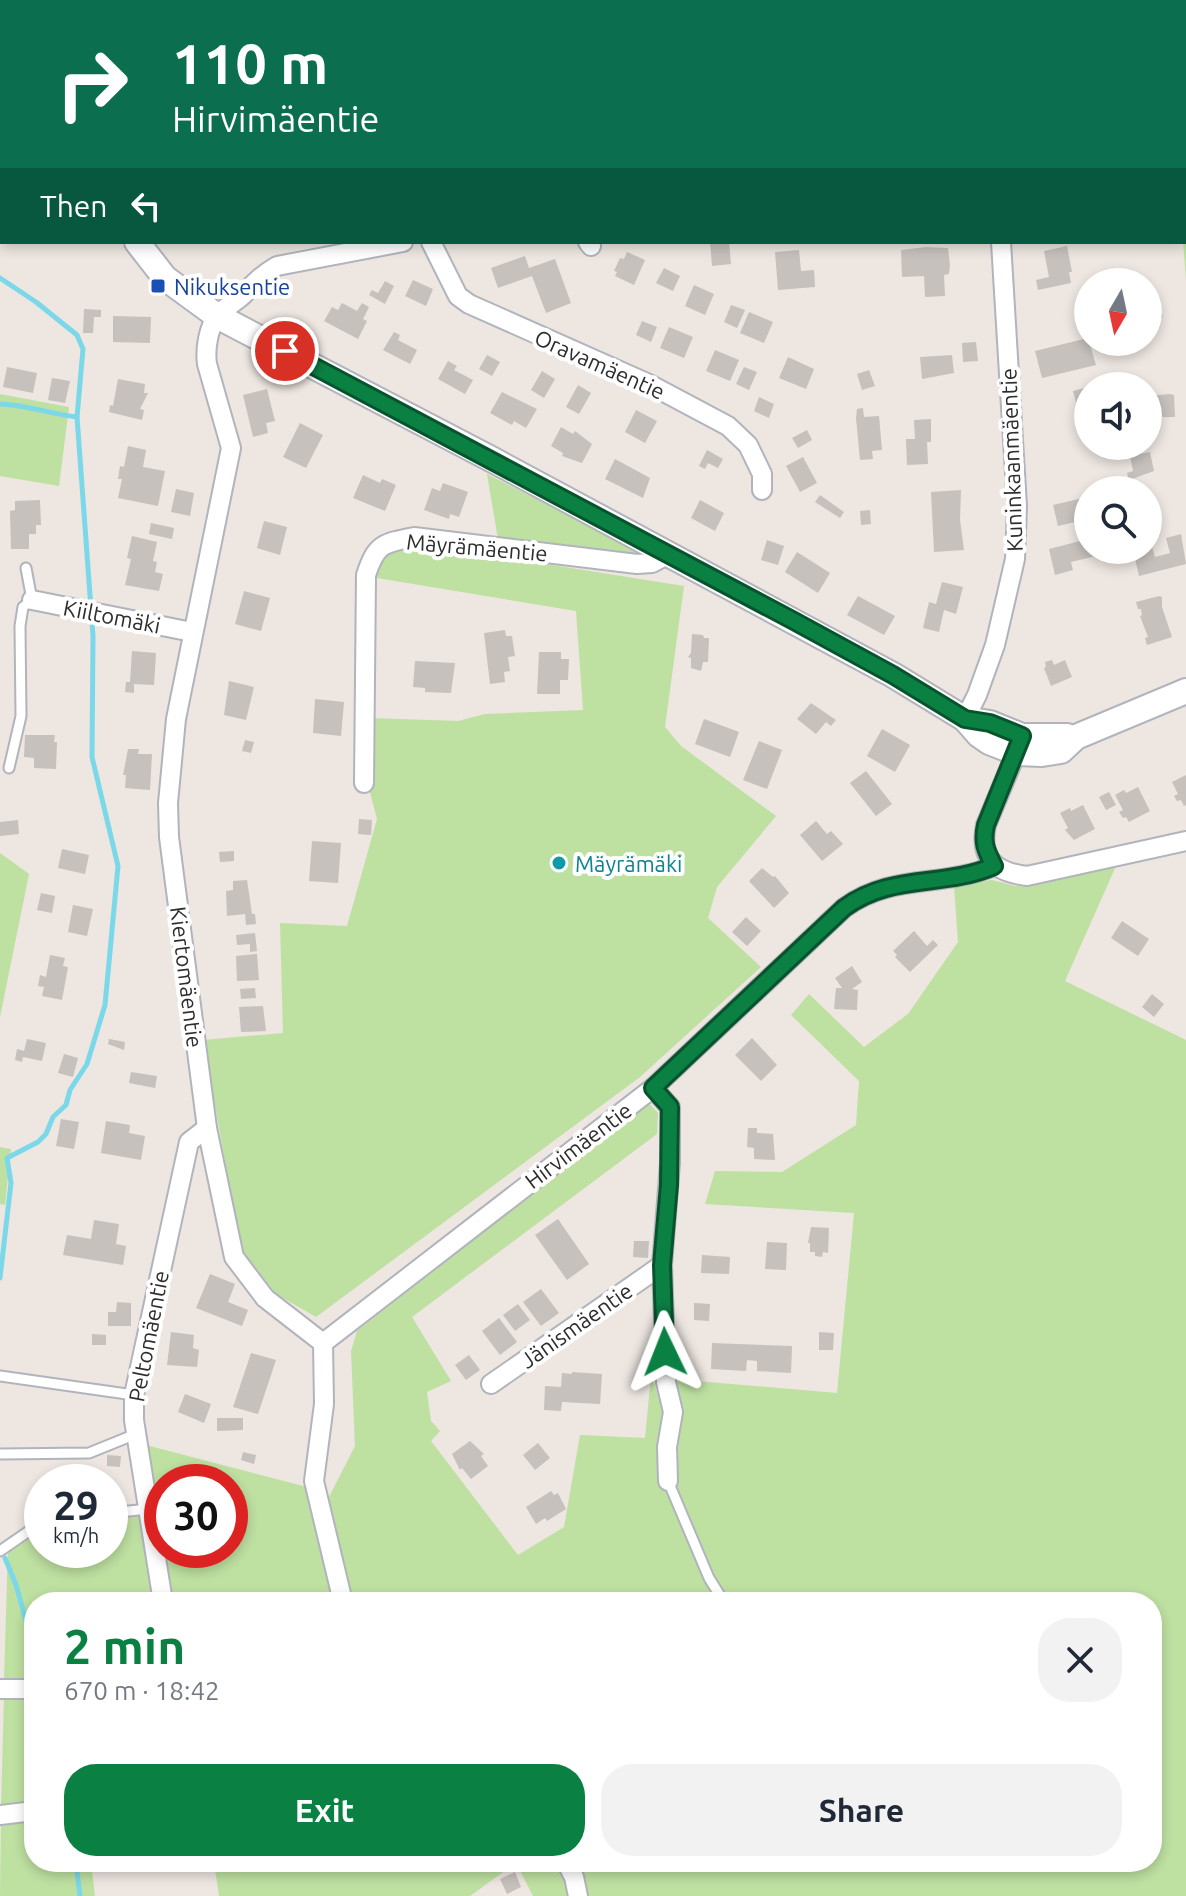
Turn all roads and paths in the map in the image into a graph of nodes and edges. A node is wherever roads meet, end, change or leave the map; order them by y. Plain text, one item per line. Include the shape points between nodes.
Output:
1 (139, 244) edge
2 (392, 244) edge
3 (432, 244) edge
4 (1001, 244) edge
5 (217, 316) junction
6 (762, 490) dead end
7 (669, 554) junction
8 (26, 568) dead end
9 (32, 600) junction
10 (192, 632) junction
11 (1186, 691) edge
12 (965, 719) junction
13 (1020, 744) junction
14 (9, 768) dead end
15 (364, 783) dead end
16 (1186, 841) edge
17 (994, 866) junction
18 (653, 1088) junction
19 (207, 1128) junction
20 (662, 1265) junction
21 (323, 1343) junction
22 (0, 1376) edge
23 (491, 1384) dead end
24 (134, 1395) junction
25 (136, 1434) junction
26 (1, 1454) edge
27 (668, 1481) joint
28 (144, 1484) edge
29 (24, 1534) edge
30 (0, 1551) edge
31 (158, 1568) edge
32 (161, 1592) edge
33 (341, 1592) edge
34 (718, 1592) edge
35 (0, 1689) edge
36 (24, 1689) edge
37 (24, 1812) edge
38 (0, 1815) edge
39 (571, 1872) edge
40 (578, 1896) edge

1 - 5 street via 165,278
2 - 5 street via 277,266
3 - 6 street, Oravamäentie via 458,296 469,304 649,384 728,426 748,445 762,474
4 - 12 street, Kuninkaanmäentie via 1017,506 1015,559 995,645
5 - 7 street
5 - 10 street, Kiertomäentie via 205,353 231,448
7 - 12 street
7 - 15 street, Mäyrämäentie via 637,564 414,537 387,542 373,554 366,575
8 - 9 lane
9 - 10 street, Kiiltomäki
9 - 14 lane via 23,607 20,626 21,716
10 - 19 street, Kiertomäentie via 176,719 169,837
11 - 13 street via 1076,737
12 - 13 street via 990,723
13 - 17 street via 983,838
16 - 17 street via 1027,876
17 - 18 street, Hirvimäentie via 974,875 863,895
18 - 20 street via 670,1107
18 - 21 street, Hirvimäentie
19 - 21 street, Kiertomäentie via 234,1257 265,1298
19 - 24 street, Peltomäentie via 189,1142
20 - 23 street, Jänismäentie
20 - 27 street via 666,1382 673,1412
21 - 33 street via 324,1404 314,1481
22 - 24 lane
24 - 25 street, Peltomäentie
25 - 26 lane via 89,1453
25 - 28 street, Peltomäentie
27 - 34 lane
29 - 30 lane
31 - 32 street, Peltomäentie
35 - 36 street
37 - 38 street
39 - 40 street

